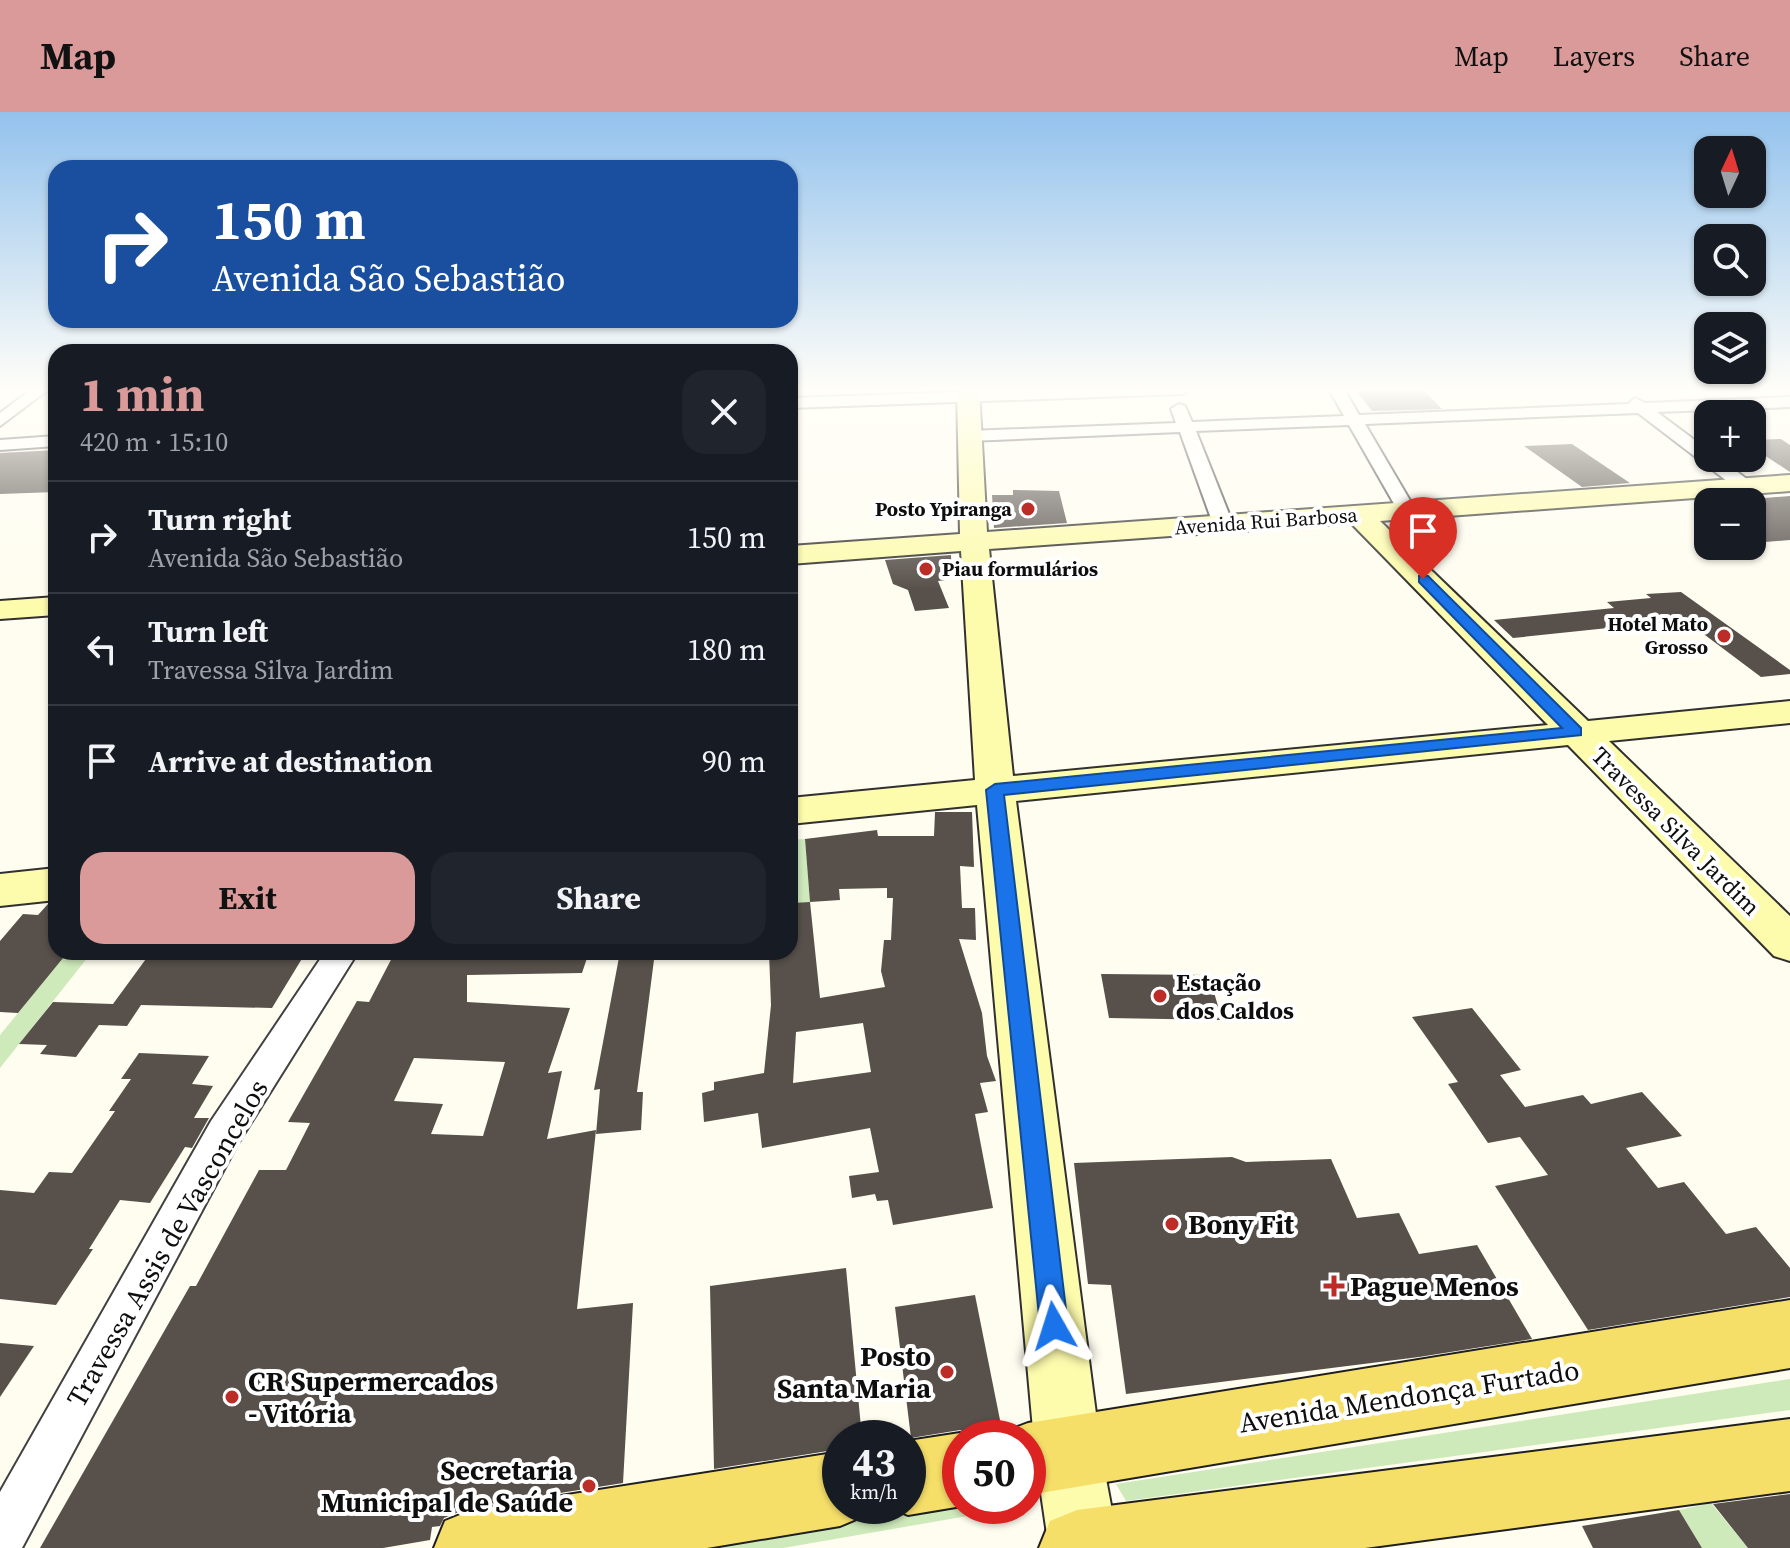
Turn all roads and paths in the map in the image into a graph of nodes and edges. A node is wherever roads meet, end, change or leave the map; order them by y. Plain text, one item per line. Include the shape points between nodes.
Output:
1 (970, 456) edge
2 (1197, 456) edge
3 (1375, 456) edge
4 (1705, 456) edge
5 (1790, 483) edge
6 (1746, 487) junction
7 (1406, 509) junction
8 (1358, 514) junction
9 (1223, 524) junction
10 (974, 543) junction
11 (798, 554) edge
12 (48, 607) edge
13 (0, 610) edge
14 (1790, 712) edge
15 (1575, 732) junction
16 (995, 790) junction
17 (798, 810) edge
18 (48, 885) edge
19 (0, 890) edge
20 (1790, 944) edge
21 (337, 960) edge
22 (1790, 1334) edge
23 (1048, 1455) edge
24 (1790, 1455) edge
25 (822, 1492) edge
26 (0, 1540) edge
27 (472, 1548) edge
28 (1077, 1548) edge
29 (1084, 1548) edge

1 - 10 main road
2 - 9 street
3 - 7 street
4 - 6 street
5 - 6 main road, Avenida Rui Barbosa
6 - 7 main road, Avenida Rui Barbosa
7 - 8 main road, Avenida Rui Barbosa
8 - 9 main road, Avenida Rui Barbosa
8 - 15 main road, Travessa Silva Jardim
9 - 10 main road, Avenida Rui Barbosa
10 - 11 main road, Avenida Rui Barbosa
10 - 16 main road
12 - 13 main road
14 - 15 main road
15 - 16 main road
15 - 20 main road, Travessa Silva Jardim
16 - 17 main road
16 - 23 main road
18 - 19 main road
21 - 26 street, Travessa Assis de Vasconcelos via 224,1133
22 - 23 main road, Avenida Mendonça Furtado
23 - 29 main road
24 - 29 main road
25 - 27 main road
28 - 29 main road

